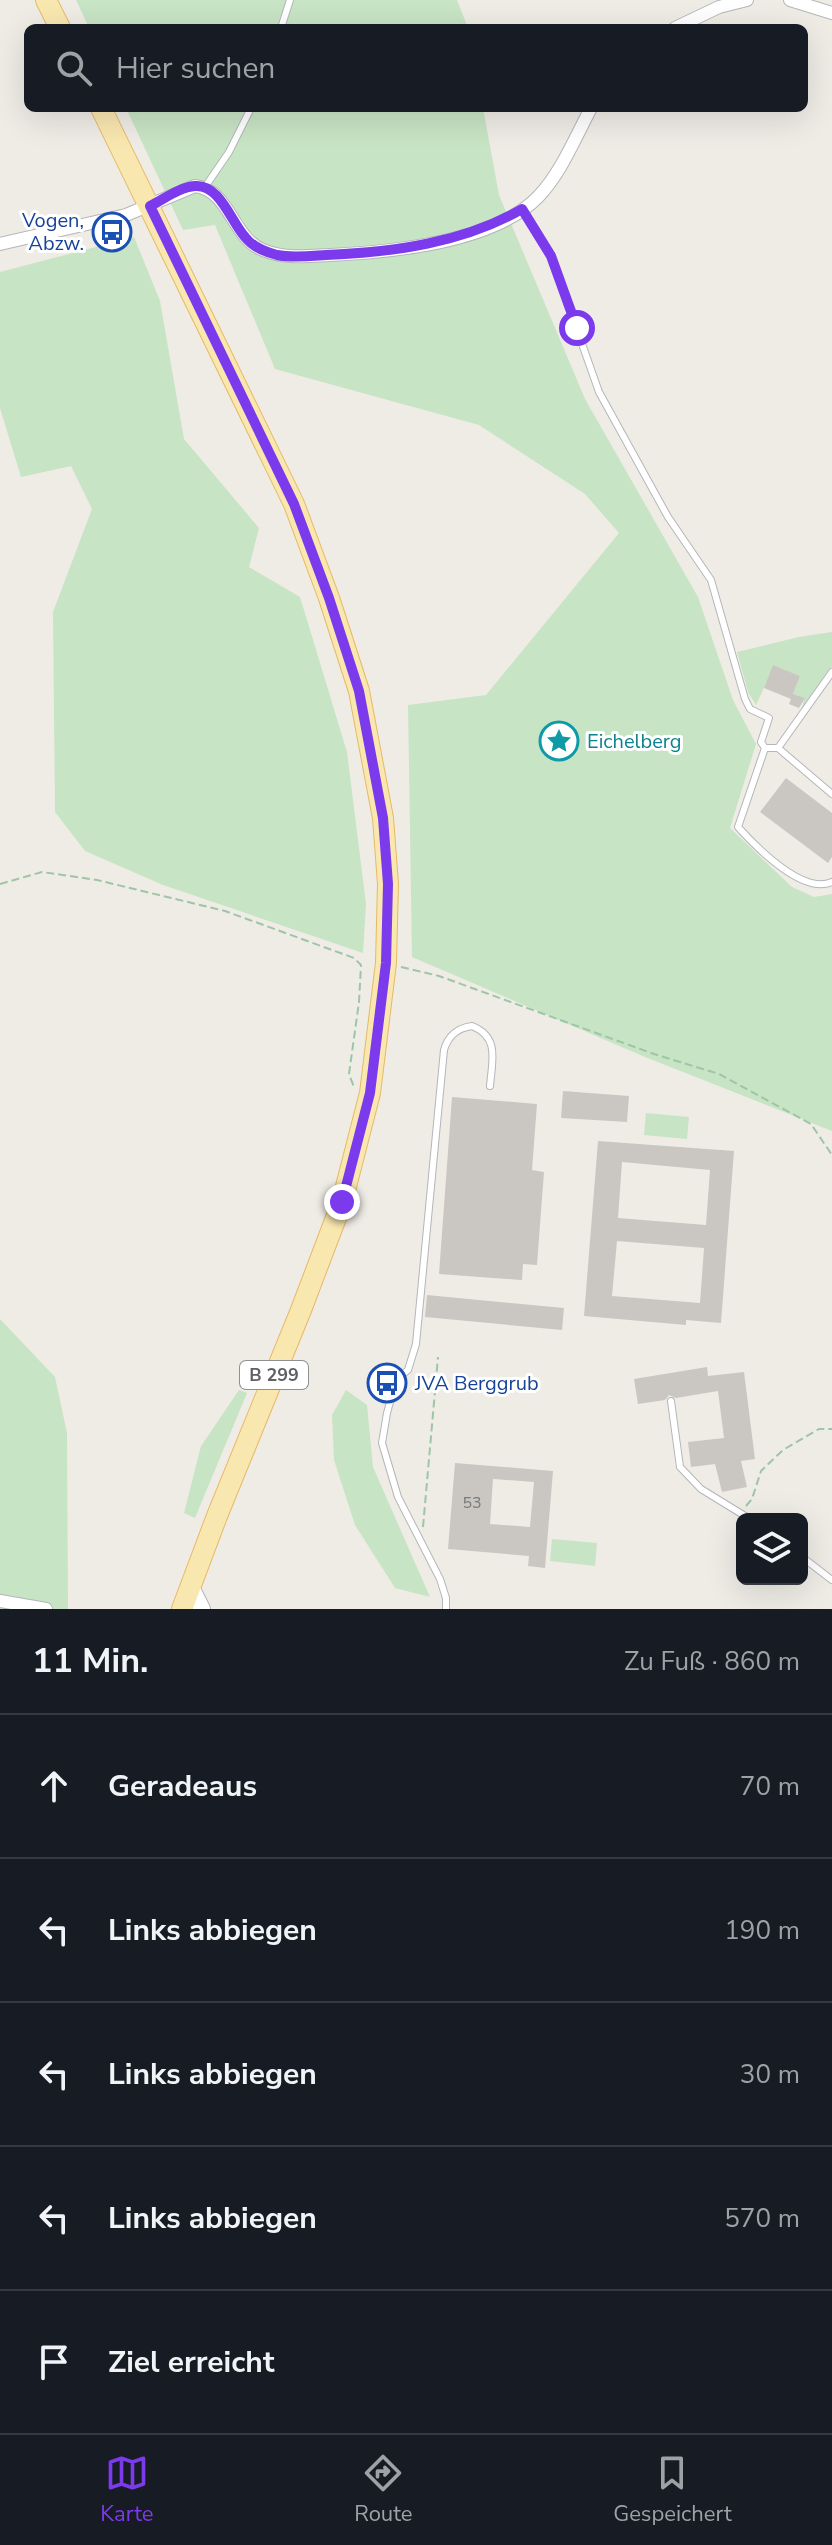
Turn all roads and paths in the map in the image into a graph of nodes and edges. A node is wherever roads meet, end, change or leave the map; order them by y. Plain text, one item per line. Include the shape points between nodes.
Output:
1 (46, 0) edge
2 (290, 0) edge
3 (747, 0) edge
4 (790, 0) edge
5 (832, 13) edge
6 (58, 24) edge
7 (282, 24) edge
8 (683, 24) edge
9 (103, 112) edge
10 (249, 112) edge
11 (589, 112) edge
12 (205, 187) junction
13 (150, 206) junction
14 (522, 209) junction
15 (0, 244) edge
16 (832, 672) edge
17 (765, 748) junction
18 (778, 748) junction
19 (832, 794) edge
20 (832, 882) edge
21 (0, 884) edge
22 (386, 963) junction
23 (490, 1086) dead end
24 (370, 1093) junction
25 (832, 1155) edge
26 (438, 1357) dead end
27 (671, 1401) dead end
28 (832, 1429) edge
29 (739, 1512) joint
30 (416, 1533) junction
31 (808, 1562) edge
32 (832, 1580) edge
33 (190, 1585) junction
34 (0, 1601) edge
35 (46, 1609) edge
36 (182, 1609) edge
37 (202, 1609) edge
38 (446, 1609) edge

1 - 6 main road
2 - 7 lane
3 - 8 street
4 - 5 street
9 - 13 main road, B 299
10 - 12 lane
11 - 14 street via 551,179
12 - 13 street via 180,191
12 - 14 street via 246,239 277,255 347,254 436,242 476,232
13 - 15 street
13 - 22 main road, B 299 via 294,504 359,691 383,818
14 - 17 lane via 551,256 599,392 668,517 711,580 745,699 750,709 769,718 761,742
16 - 18 lane
17 - 18 lane
17 - 20 lane via 738,827 793,876 816,885
18 - 19 lane
21 - 24 path via 42,872 97,880 225,911 359,960 349,1074 352,1085
22 - 24 main road, B 299
22 - 25 path via 439,976 719,1074 811,1124
23 - 30 lane via 491,1042 486,1033 472,1026 457,1030 444,1050 416,1344 408,1370 393,1391 382,1443 398,1497
24 - 33 main road, B 299 via 342,1202
26 - 30 path via 425,1526
27 - 29 lane via 680,1467 701,1489
28 - 29 path via 802,1437 768,1464 752,1499
30 - 38 lane via 440,1579
31 - 32 lane
33 - 36 main road, B 299
33 - 37 street
34 - 35 street

